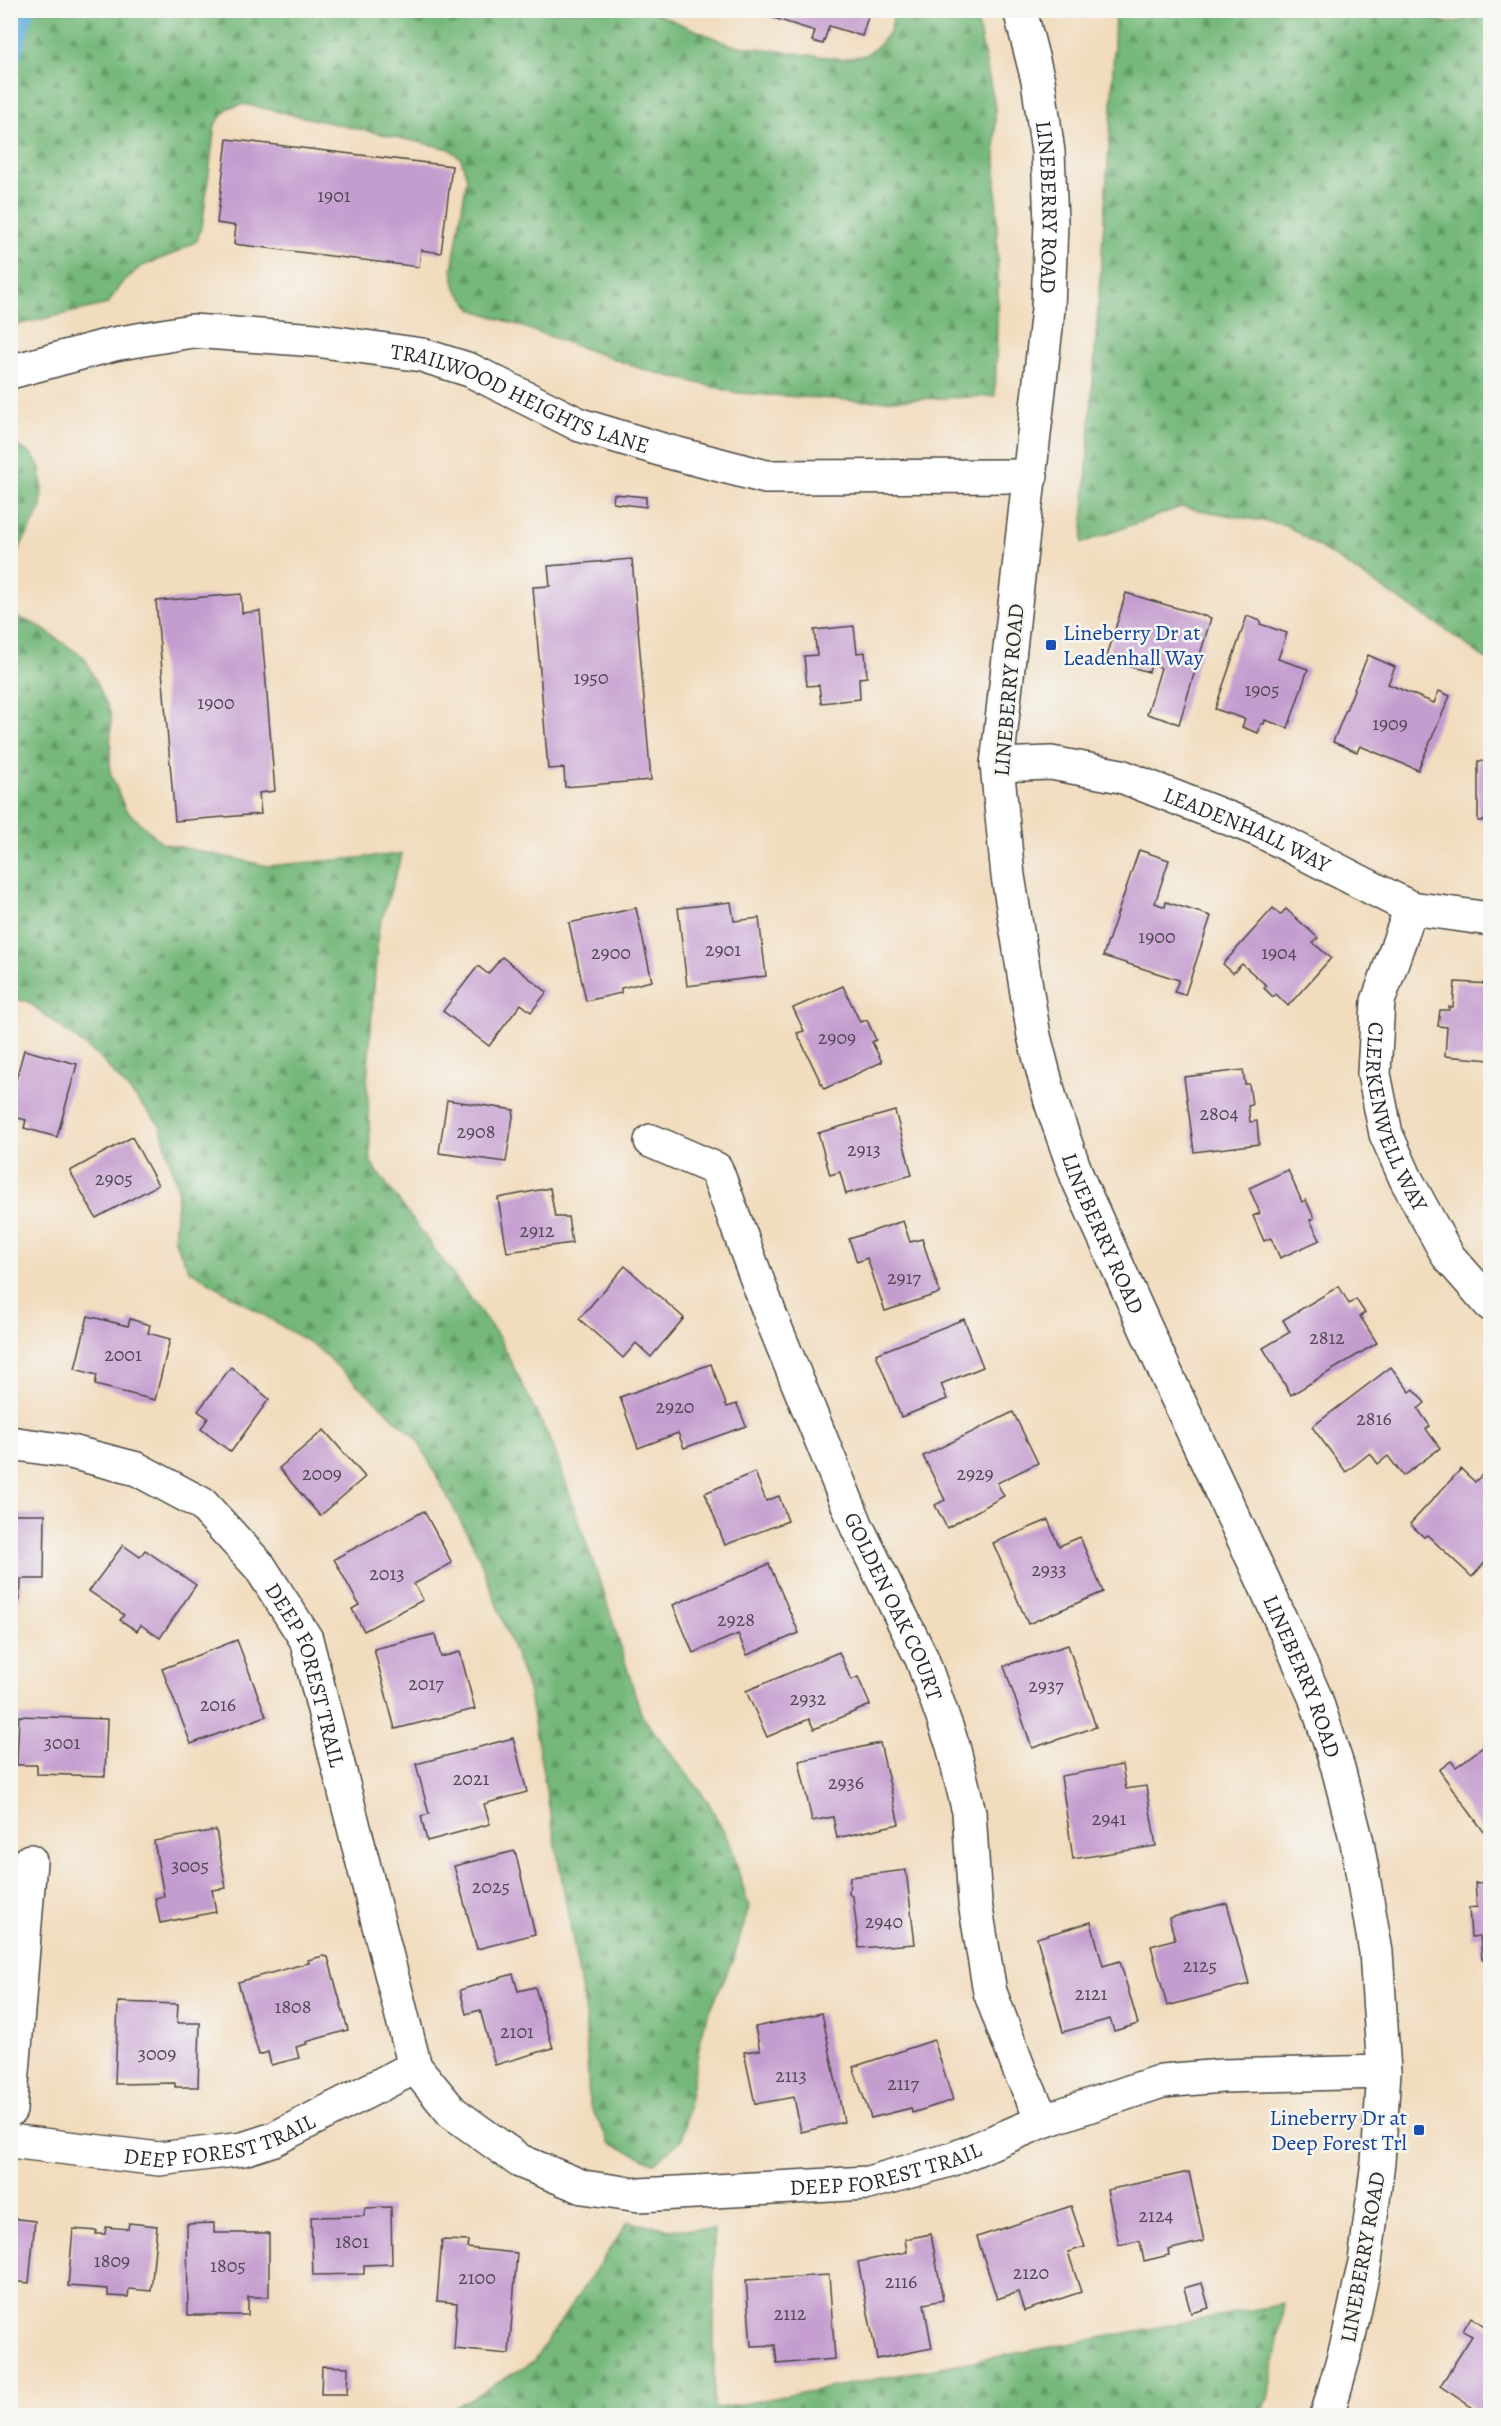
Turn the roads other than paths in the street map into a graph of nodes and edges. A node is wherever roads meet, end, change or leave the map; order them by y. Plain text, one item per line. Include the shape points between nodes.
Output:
1 (1020, 10) edge
2 (10, 372) edge
3 (1030, 477) junction
4 (997, 765) junction
5 (1411, 908) junction
6 (1491, 919) edge
7 (651, 1141) dead end
8 (1491, 1304) edge
9 (10, 1443) edge
10 (30, 1861) dead end
11 (415, 2067) junction
12 (1384, 2072) junction
13 (10, 2110) edge
14 (1043, 2121) junction
15 (10, 2141) edge
16 (1327, 2415) edge

1 - 3 street, LINEBERRY ROAD via 1038,80 1048,152 1051,223 1048,309
2 - 3 street, TRAILWOOD HEIGHTS LANE via 114,344 192,331 316,340 422,355 470,370 580,425 766,477
3 - 4 street, LINEBERRY ROAD
4 - 5 street, LEADENHALL WAY via 1051,764 1121,776 1261,831
4 - 12 street, LINEBERRY ROAD via 1008,876 1034,1036 1051,1102 1078,1179 1315,1697 1358,1842 1376,1952
5 - 6 street, LEADENHALL WAY
5 - 8 street, CLERKENWELL WAY via 1378,1001 1374,1074 1386,1134 1448,1256
7 - 14 street, GOLDEN OAK COURT via 716,1169 771,1317 857,1527 922,1659 953,1746 969,1812 975,1903 990,1992
9 - 11 street, DEEP FOREST TRAIL via 67,1450 137,1469 202,1504 260,1567 306,1639
10 - 13 street
11 - 14 street, DEEP FOREST TRAIL via 452,2112 520,2161 583,2187 639,2195 868,2182 952,2159
11 - 15 street, DEEP FOREST TRAIL via 274,2139 243,2149 159,2159
12 - 14 street, DEEP FOREST TRAIL via 1162,2081
12 - 16 street, LINEBERRY ROAD via 1365,2262

